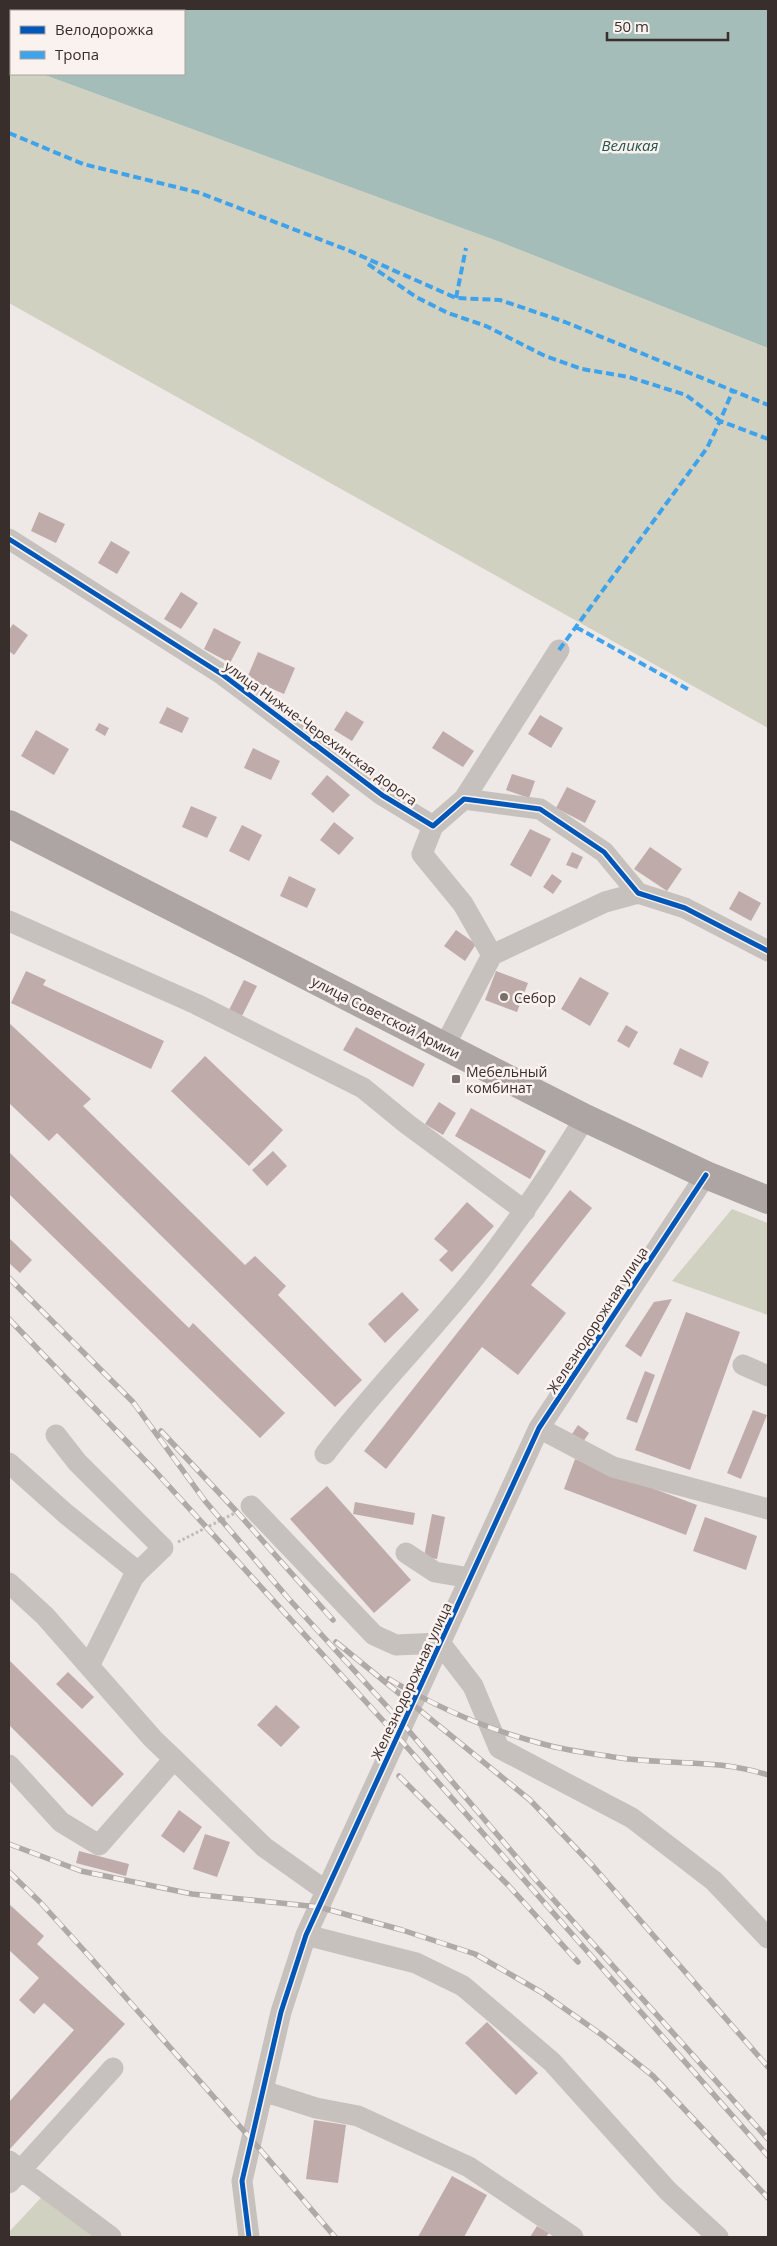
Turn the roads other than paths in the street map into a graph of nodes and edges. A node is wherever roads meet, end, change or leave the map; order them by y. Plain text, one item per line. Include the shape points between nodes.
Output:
1 (9, 539) edge
2 (559, 650) dead end
3 (464, 799) junction
4 (9, 824) edge
5 (433, 826) junction
6 (638, 893) junction
7 (9, 921) edge
8 (768, 951) edge
9 (492, 955) junction
10 (444, 1047) junction
11 (585, 1118) junction
12 (706, 1175) junction
13 (768, 1200) edge
14 (525, 1210) junction
15 (743, 1365) dead end
16 (768, 1376) edge
17 (539, 1428) junction
18 (56, 1435) dead end
19 (325, 1454) dead end
20 (9, 1463) edge
21 (251, 1506) road end
22 (768, 1509) edge
23 (406, 1553) dead end
24 (138, 1572) junction
25 (470, 1578) junction
26 (9, 1583) edge
27 (440, 1643) junction
28 (89, 1666) junction
29 (174, 1759) junction
30 (9, 1765) edge
31 (326, 1891) junction
32 (306, 1935) junction
33 (768, 1938) edge
34 (113, 2068) dead end
35 (263, 2091) junction
36 (13, 2171) edge
37 (111, 2237) edge
38 (249, 2237) edge
39 (573, 2237) edge
40 (718, 2237) edge

1 - 5 street, улица Нижне-Черехинская дорога via 223,675 382,795
2 - 3 street
3 - 5 street
3 - 6 street via 540,809 604,852
4 - 10 main road, улица Советской Армии
5 - 9 street via 422,854 463,904
6 - 8 street via 685,908
6 - 9 street via 605,902
7 - 14 street via 196,1004 363,1088
9 - 10 street
10 - 11 main road, улица Советской Армии
11 - 12 main road, улица Советской Армии
11 - 14 street
12 - 13 main road, улица Советской Армии
12 - 17 street, Железнодорожная улица
14 - 19 street via 474,1278
15 - 16 street
17 - 22 street via 614,1467
17 - 25 street, Железнодорожная улица
18 - 24 street via 77,1462 163,1548
20 - 24 street
21 - 27 street via 374,1635 396,1645
23 - 25 street via 435,1572
24 - 28 street
25 - 27 street, Железнодорожная улица
26 - 28 street via 45,1616
27 - 31 street, Железнодорожная улица
27 - 33 street via 473,1686 499,1748 632,1818 714,1881
28 - 29 street
29 - 30 street via 99,1845 61,1822
29 - 31 street via 264,1847
31 - 32 street, Железнодорожная улица
32 - 35 street, Железнодорожная улица via 281,2012
32 - 40 street via 416,1963 463,1986 552,2062 668,2191
34 - 36 street
35 - 38 street, Железнодорожная улица via 242,2181
35 - 39 street via 316,2108 358,2116 469,2167
36 - 37 street

